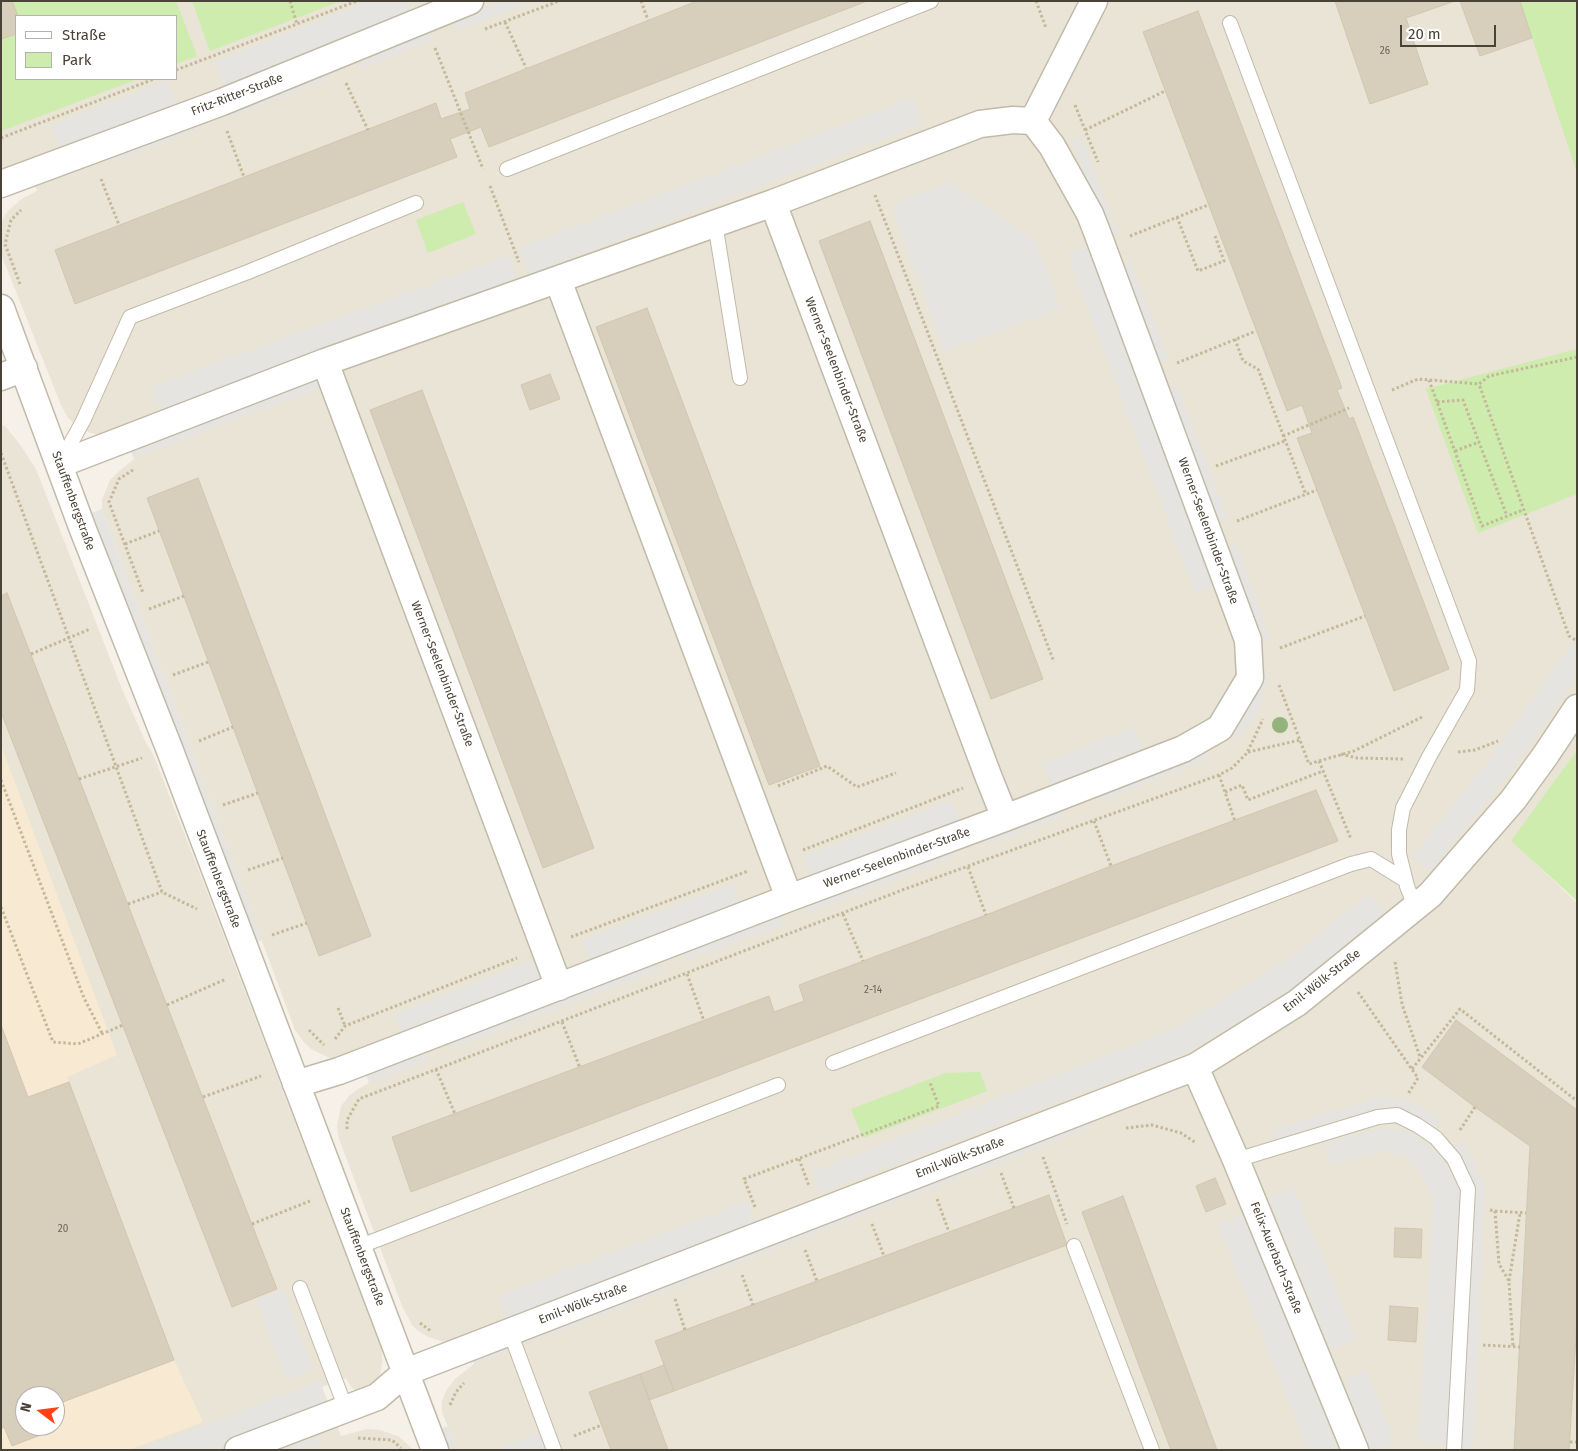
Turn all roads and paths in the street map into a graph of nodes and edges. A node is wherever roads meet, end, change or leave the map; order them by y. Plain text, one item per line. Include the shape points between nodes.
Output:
1 (290, 1) edge
2 (357, 1) edge
3 (470, 1) edge
4 (641, 1) edge
5 (931, 1) edge
6 (1036, 1) edge
7 (1094, 1) edge
8 (648, 20) dead end
9 (504, 22) dead end
10 (1230, 23) dead end
11 (297, 24) junction
12 (1048, 34) dead end
13 (526, 68) dead end
14 (178, 69) edge
15 (151, 80) edge
16 (346, 82) dead end
17 (1165, 91) dead end
18 (1033, 121) junction
19 (226, 128) dead end
20 (368, 130) dead end
21 (1085, 130) dead end
22 (1, 138) edge
23 (507, 169) dead end
24 (99, 176) dead end
25 (244, 177) dead end
26 (1, 184) edge
27 (875, 194) dead end
28 (416, 203) dead end
29 (773, 203) junction
30 (1208, 205) dead end
31 (1177, 217) junction
32 (715, 223) junction
33 (119, 225) dead end
34 (1215, 236) dead end
35 (1127, 237) dead end
36 (558, 280) junction
37 (1, 308) edge
38 (1256, 331) dead end
39 (1235, 340) junction
40 (1577, 357) edge
41 (325, 362) junction
42 (1177, 363) dead end
43 (13, 372) edge
44 (740, 378) dead end
45 (1429, 380) junction
46 (1479, 384) junction
47 (1371, 399) junction
48 (1437, 402) junction
49 (1283, 436) junction
50 (1285, 441) junction
51 (1479, 442) junction
52 (1455, 451) junction
53 (1, 453) edge
54 (60, 464) junction
55 (1216, 466) dead end
56 (134, 469) dead end
57 (1317, 490) dead end
58 (1306, 495) junction
59 (1524, 510) junction
60 (1507, 516) junction
61 (1237, 521) dead end
62 (159, 531) dead end
63 (125, 544) junction
64 (184, 596) dead end
65 (1365, 616) dead end
66 (118, 617) junction
67 (68, 639) junction
68 (1577, 641) edge
69 (1280, 648) dead end
70 (31, 654) dead end
71 (208, 662) dead end
72 (1054, 662) dead end
73 (176, 683) dead end
74 (1279, 686) dead end
75 (1461, 699) junction
76 (1577, 708) edge
77 (233, 727) dead end
78 (1300, 740) junction
79 (201, 750) dead end
80 (1247, 753) dead end
81 (142, 758) dead end
82 (1319, 761) junction
83 (116, 766) junction
84 (1232, 768) dead end
85 (1323, 771) junction
86 (896, 773) dead end
87 (1219, 775) junction
88 (989, 778) junction
89 (80, 779) dead end
90 (1, 780) edge
91 (1225, 792) junction
92 (258, 793) dead end
93 (751, 794) junction
94 (225, 814) dead end
95 (1005, 818) junction
96 (1094, 821) junction
97 (1235, 821) dead end
98 (283, 858) dead end
99 (776, 860) junction
100 (1360, 862) junction
101 (1111, 866) dead end
102 (968, 867) junction
103 (246, 870) dead end
104 (1405, 880) junction
105 (162, 892) junction
106 (789, 898) junction
107 (128, 904) dead end
108 (1, 907) edge
109 (1416, 907) junction
110 (198, 909) dead end
111 (843, 914) junction
112 (986, 915) dead end
113 (307, 923) dead end
114 (270, 936) dead end
115 (544, 948) junction
116 (1394, 959) dead end
117 (863, 961) dead end
118 (1338, 970) junction
119 (687, 974) junction
120 (233, 976) dead end
121 (559, 987) junction
122 (167, 1005) dead end
123 (338, 1008) dead end
124 (562, 1021) junction
125 (704, 1021) dead end
126 (123, 1025) dead end
127 (345, 1026) junction
128 (308, 1029) dead end
129 (102, 1033) junction
130 (334, 1042) dead end
131 (328, 1050) dead end
132 (1421, 1058) junction
133 (833, 1063) dead end
134 (1196, 1067) junction
135 (580, 1068) dead end
136 (436, 1069) junction
137 (1412, 1069) junction
138 (269, 1074) dead end
139 (930, 1083) dead end
140 (296, 1084) junction
141 (778, 1085) dead end
142 (203, 1097) dead end
143 (1406, 1097) dead end
144 (360, 1098) dead end
145 (1577, 1101) edge
146 (1475, 1107) dead end
147 (455, 1114) dead end
148 (1453, 1124) dead end
149 (1118, 1128) dead end
150 (1460, 1130) junction
151 (1467, 1135) dead end
152 (1202, 1148) dead end
153 (1051, 1153) dead end
154 (1043, 1157) junction
155 (1034, 1160) dead end
156 (1236, 1160) junction
157 (1009, 1170) dead end
158 (314, 1199) dead end
159 (1488, 1201) dead end
160 (928, 1202) dead end
161 (1014, 1208) dead end
162 (1488, 1210) junction
163 (1495, 1211) junction
164 (1520, 1212) junction
165 (1526, 1213) dead end
166 (1489, 1218) dead end
167 (252, 1224) dead end
168 (864, 1228) dead end
169 (949, 1232) dead end
170 (765, 1233) junction
171 (1074, 1246) joint
172 (358, 1247) junction
173 (814, 1247) dead end
174 (805, 1250) junction
175 (796, 1253) dead end
176 (884, 1256) dead end
177 (733, 1277) dead end
178 (817, 1281) dead end
179 (1509, 1281) junction
180 (300, 1288) dead end
181 (683, 1296) dead end
182 (753, 1304) dead end
183 (685, 1330) dead end
184 (510, 1332) junction
185 (1484, 1336) dead end
186 (1483, 1345) junction
187 (1513, 1347) junction
188 (1520, 1347) dead end
189 (1483, 1354) dead end
190 (406, 1372) junction
191 (469, 1378) dead end
192 (346, 1409) junction
193 (453, 1413) dead end
194 (602, 1425) dead end
195 (577, 1434) dead end
196 (351, 1440) dead end
197 (1570, 1442) dead end
198 (1577, 1442) edge
199 (238, 1450) edge
200 (404, 1450) edge
201 (436, 1450) edge
202 (554, 1450) edge
203 (1152, 1450) edge
204 (1355, 1450) edge
205 (1454, 1450) edge

1 - 11 path
2 - 11 path
3 - 26 street, Fritz-Ritter-Straße via 222,102
4 - 8 path
5 - 23 lane
6 - 12 path
7 - 18 street
9 - 13 path
10 - 47 lane
11 - 14 path
15 - 22 path
16 - 20 path
17 - 21 path
18 - 29 street via 980,124
18 - 95 street, Werner-Seelenbinder-Straße via 1052,146 1094,223 1248,640 1250,678 1220,728 1182,749
19 - 25 path
24 - 33 path
27 - 72 path
28 - 54 lane via 130,317 84,421
29 - 32 street
29 - 88 street, Werner-Seelenbinder-Straße
30 - 31 path
31 - 34 path via 1198,271 1224,261
31 - 35 path
32 - 36 street
32 - 44 lane
36 - 41 street
36 - 93 street
37 - 43 street, Stauffenbergstraße
38 - 39 path
39 - 42 path
39 - 49 path via 1243,361 1258,369
40 - 46 path via 1488,376
41 - 54 street
41 - 115 street, Werner-Seelenbinder-Straße
43 - 54 street, Stauffenbergstraße
45 - 46 path
45 - 47 path via 1418,379
45 - 48 path
46 - 59 path
47 - 49 path
47 - 75 lane via 1469,661 1467,690
48 - 51 path via 1463,400
48 - 52 path
49 - 50 path
50 - 55 path
50 - 58 path
51 - 52 path
51 - 60 path
52 - 60 path via 1482,526
53 - 67 path
54 - 66 street, Stauffenbergstraße
56 - 63 path via 119,479 109,502
57 - 58 path
58 - 61 path
59 - 60 path
59 - 68 path via 1568,636
62 - 63 path
63 - 64 path via 149,609
65 - 69 path
66 - 67 path
66 - 140 street, Stauffenbergstraße
67 - 70 path
67 - 83 path
71 - 73 path via 173,675
74 - 78 path
75 - 82 path via 1354,750
75 - 104 lane via 1403,808 1399,854
76 - 109 street, Emil-Wölk-Straße via 1513,800
77 - 79 path via 198,741
78 - 80 path
78 - 82 path via 1309,764
81 - 83 path
82 - 85 path
83 - 89 path
83 - 105 path
84 - 87 path
85 - 91 path via 1248,800 1242,785
85 - 100 path
86 - 93 path via 857,787 827,766
87 - 91 path
87 - 96 path
88 - 95 street, Werner-Seelenbinder-Straße
88 - 99 path
90 - 129 path via 84,998
91 - 97 path
92 - 94 path via 222,805
93 - 99 street
95 - 106 street, Werner-Seelenbinder-Straße
96 - 101 path
96 - 102 path
98 - 103 path
99 - 106 street
99 - 115 path
100 - 104 lane via 1371,859
100 - 133 lane
102 - 111 path
102 - 112 path
104 - 109 lane
105 - 107 path
105 - 110 path
106 - 121 street, Werner-Seelenbinder-Straße
108 - 129 path via 53,1042 78,1044
109 - 118 street, Emil-Wölk-Straße
111 - 117 path
111 - 119 path
113 - 114 path
115 - 121 street, Werner-Seelenbinder-Straße
115 - 127 path
116 - 132 path via 1402,1004
118 - 134 street, Emil-Wölk-Straße via 1297,1004
118 - 137 path via 1360,995
119 - 124 path
119 - 125 path
120 - 122 path
121 - 140 street, Werner-Seelenbinder-Straße
123 - 127 path
124 - 135 path
124 - 136 path
126 - 129 path
127 - 130 path
128 - 131 path
132 - 137 path
132 - 145 path via 1460,1009
134 - 156 street, Felix-Auerbach-Straße
134 - 170 street, Emil-Wölk-Straße
136 - 144 path
136 - 147 path
137 - 143 path via 1418,1078
138 - 142 path
139 - 170 path via 939,1106 744,1179
140 - 172 street, Stauffenbergstraße
141 - 172 lane
146 - 150 path
148 - 150 path
149 - 152 path via 1152,1125 1180,1133
150 - 151 path
153 - 154 path
154 - 155 path
154 - 171 path
156 - 204 street, Felix-Auerbach-Straße
156 - 205 lane via 1378,1117 1397,1116 1436,1138 1454,1159 1468,1189
157 - 161 path via 1001,1173
158 - 167 path
159 - 162 path
160 - 169 path via 938,1199
162 - 163 path
162 - 166 path
163 - 164 path
163 - 179 path via 1499,1264
164 - 165 path
164 - 179 path
168 - 176 path via 872,1224
170 - 184 street, Emil-Wölk-Straße
171 - 203 lane
172 - 190 street, Stauffenbergstraße
173 - 174 path
174 - 175 path
174 - 178 path
177 - 182 path via 742,1274
179 - 187 path
180 - 192 lane
181 - 183 path via 674,1299
184 - 190 street, Emil-Wölk-Straße
184 - 202 lane
185 - 186 path
186 - 187 path
186 - 189 path
187 - 188 path
190 - 192 street, Emil-Wölk-Straße via 377,1397
190 - 201 street, Stauffenbergstraße
191 - 193 path via 456,1392 450,1406
192 - 199 street, Emil-Wölk-Straße
194 - 195 path
196 - 200 path via 359,1437 392,1440
197 - 198 path

